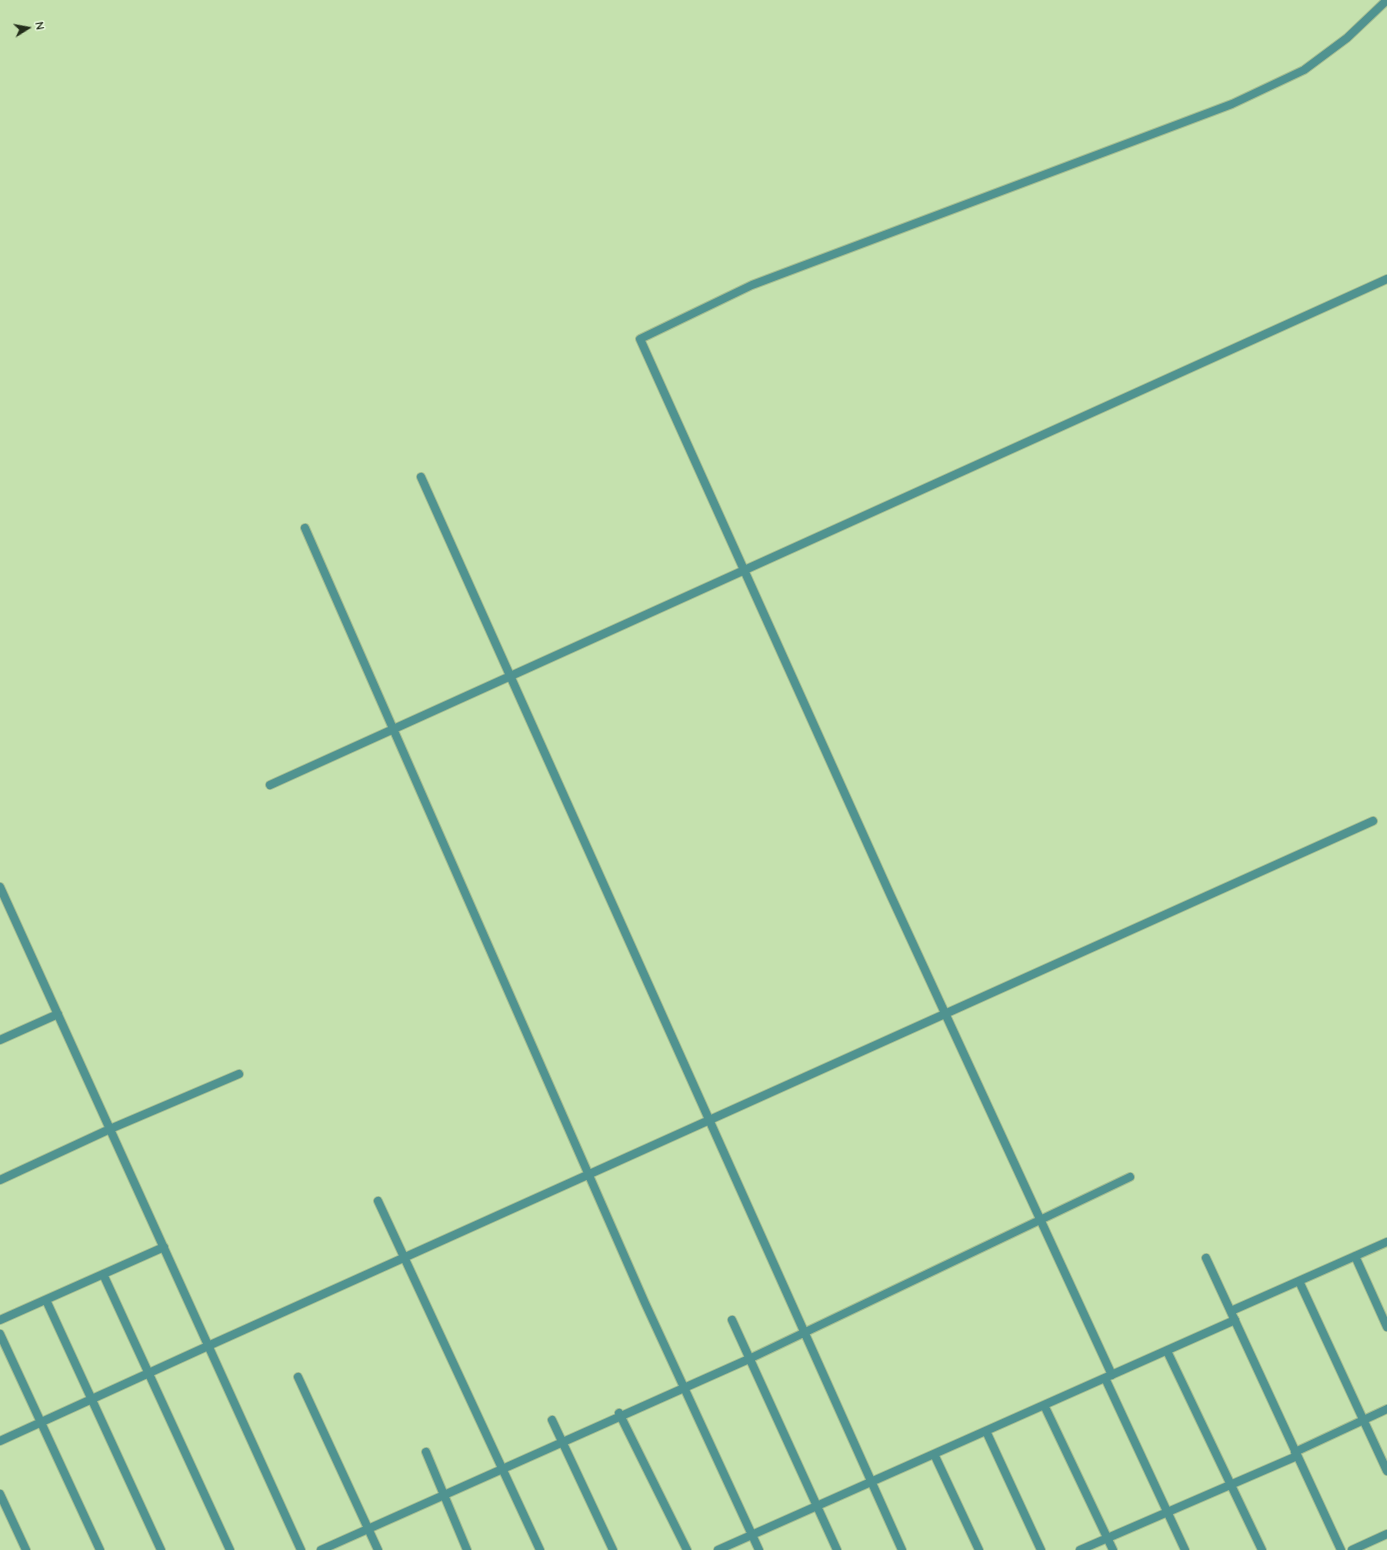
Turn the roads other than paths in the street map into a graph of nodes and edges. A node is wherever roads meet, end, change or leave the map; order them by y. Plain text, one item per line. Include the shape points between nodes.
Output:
1 (1387, 0) edge
2 (1387, 279) edge
3 (421, 477) dead end
4 (304, 528) dead end
5 (744, 570) junction
6 (510, 676) junction
7 (393, 729) junction
8 (270, 785) dead end
9 (1373, 821) dead end
10 (0, 887) edge
11 (58, 1014) junction
12 (945, 1014) junction
13 (0, 1040) edge
14 (239, 1074) dead end
15 (709, 1120) junction
16 (110, 1129) junction
17 (588, 1174) junction
18 (1130, 1177) dead end
19 (0, 1180) edge
20 (378, 1201) dead end
21 (1040, 1220) junction
22 (1387, 1242) edge
23 (164, 1247) junction
24 (1355, 1256) junction
25 (404, 1258) junction
26 (1206, 1258) dead end
27 (103, 1274) junction
28 (1299, 1281) junction
29 (46, 1300) junction
30 (1231, 1311) junction
31 (0, 1320) edge
32 (732, 1320) dead end
33 (1235, 1320) junction
34 (1387, 1327) edge
35 (804, 1333) junction
36 (0, 1334) edge
37 (208, 1346) junction
38 (1167, 1351) junction
39 (749, 1359) junction
40 (148, 1373) junction
41 (298, 1377) dead end
42 (1109, 1377) junction
43 (684, 1388) junction
44 (92, 1399) junction
45 (1044, 1405) junction
46 (1387, 1409) edge
47 (620, 1415) junction
48 (552, 1420) dead end
49 (1363, 1420) junction
50 (41, 1422) junction
51 (986, 1431) junction
52 (0, 1441) edge
53 (562, 1442) junction
54 (426, 1452) dead end
55 (934, 1454) junction
56 (1296, 1454) junction
57 (503, 1469) junction
58 (1387, 1471) edge
59 (871, 1482) junction
60 (1231, 1485) junction
61 (0, 1494) edge
62 (444, 1495) junction
63 (816, 1506) junction
64 (1168, 1513) junction
65 (368, 1529) junction
66 (1387, 1534) edge
67 (752, 1535) junction
68 (1108, 1538) junction
69 (26, 1550) edge
70 (100, 1550) edge
71 (161, 1550) edge
72 (230, 1550) edge
73 (301, 1550) edge
74 (321, 1550) edge
75 (378, 1550) edge
76 (467, 1550) edge
77 (540, 1550) edge
78 (613, 1550) edge
79 (687, 1550) edge
80 (718, 1550) edge
81 (759, 1550) edge
82 (837, 1550) edge
83 (902, 1550) edge
84 (979, 1550) edge
85 (1041, 1550) edge
86 (1080, 1550) edge
87 (1113, 1550) edge
88 (1186, 1550) edge
89 (1262, 1550) edge
90 (1341, 1550) edge
91 (1352, 1550) edge

1 - 5 street via 1347,38 1304,70 1232,104 752,285 640,339
2 - 5 street
3 - 6 street
4 - 7 street
5 - 6 street
5 - 12 street
6 - 7 street
6 - 15 street
7 - 8 street
7 - 17 street
9 - 12 street
10 - 11 street
11 - 13 street
11 - 16 street
12 - 15 street
12 - 21 street
14 - 16 street
15 - 17 street
15 - 35 street
16 - 19 street
16 - 23 street
17 - 25 street
17 - 43 street
18 - 21 street
20 - 25 street
21 - 35 street
21 - 42 street
22 - 24 street
23 - 27 street
23 - 37 street
24 - 28 street
24 - 34 street
25 - 37 street
25 - 57 street
26 - 30 street
27 - 29 street
27 - 40 street
28 - 30 street
28 - 49 street
29 - 31 street
29 - 44 street
30 - 33 street
32 - 39 street
33 - 38 street
33 - 56 street
35 - 39 street
35 - 59 street
36 - 50 street
37 - 40 street
37 - 73 street
38 - 42 street
38 - 60 street
39 - 43 street
39 - 63 street
40 - 44 street
40 - 72 street
41 - 65 street
42 - 45 street
42 - 64 street
43 - 47 street
43 - 67 street
44 - 50 street
44 - 71 street
45 - 51 street
45 - 68 street
46 - 49 street
47 - 53 street
47 - 79 street
48 - 53 street
49 - 56 street
49 - 58 street
50 - 52 street
50 - 70 street
51 - 55 street
51 - 85 street
53 - 57 street
53 - 78 street
54 - 62 street
55 - 59 street
55 - 84 street
56 - 60 street
56 - 90 street
57 - 62 street
57 - 77 street
59 - 63 street
59 - 83 street
60 - 64 street
60 - 89 street
61 - 69 street
62 - 65 street
62 - 76 street
63 - 67 street
63 - 82 street
64 - 68 street
64 - 88 street
65 - 74 street
65 - 75 street
66 - 91 street
67 - 80 street
67 - 81 street
68 - 86 street
68 - 87 street

